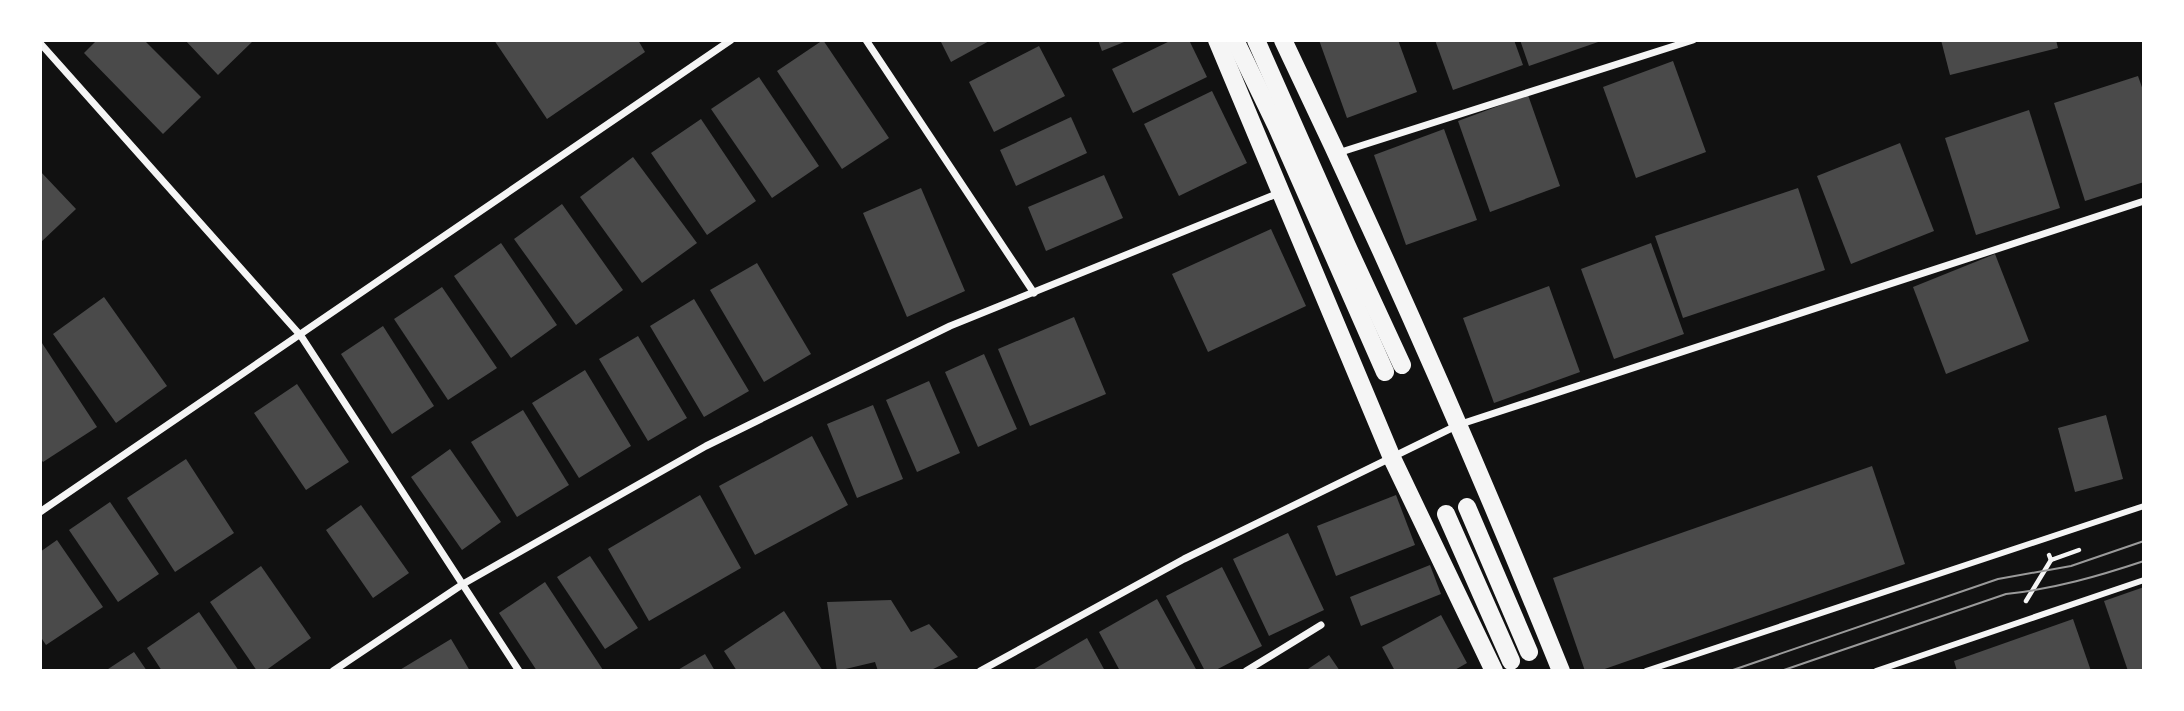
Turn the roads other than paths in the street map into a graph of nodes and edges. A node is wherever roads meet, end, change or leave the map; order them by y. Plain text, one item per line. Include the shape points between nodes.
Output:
1 (731, 40) edge
2 (866, 40) edge
3 (1217, 40) edge
4 (1235, 40) edge
5 (1256, 40) edge
6 (1283, 40) edge
7 (1693, 40) edge
8 (40, 43) edge
9 (1337, 153) junction
10 (1281, 192) junction
11 (2144, 201) edge
12 (1034, 293) junction
13 (301, 336) junction
14 (1402, 365) dead end
15 (1385, 372) dead end
16 (1458, 425) junction
17 (1392, 458) junction
18 (2144, 506) edge
19 (1467, 507) dead end
20 (40, 512) edge
21 (1446, 514) dead end
22 (2144, 580) edge
23 (463, 584) junction
24 (1321, 625) dead end
25 (1529, 652) dead end
26 (1511, 661) dead end
27 (333, 671) edge
28 (519, 671) edge
29 (980, 671) edge
30 (1246, 671) edge
31 (1494, 671) edge
32 (1561, 671) edge
33 (1646, 671) edge
34 (1876, 671) edge

1 - 13 street
2 - 12 street
3 - 10 main road
4 - 15 main road
5 - 14 main road
6 - 9 main road
7 - 9 street
8 - 13 street
9 - 16 main road
10 - 12 street
10 - 17 main road
11 - 16 street
12 - 23 street via 950,326 706,446
13 - 20 street
13 - 23 street
16 - 17 street
16 - 32 main road
17 - 29 street via 1184,559
17 - 31 main road
18 - 33 street
19 - 25 main road
21 - 26 main road
22 - 34 street
23 - 27 street
23 - 28 street
24 - 30 street

